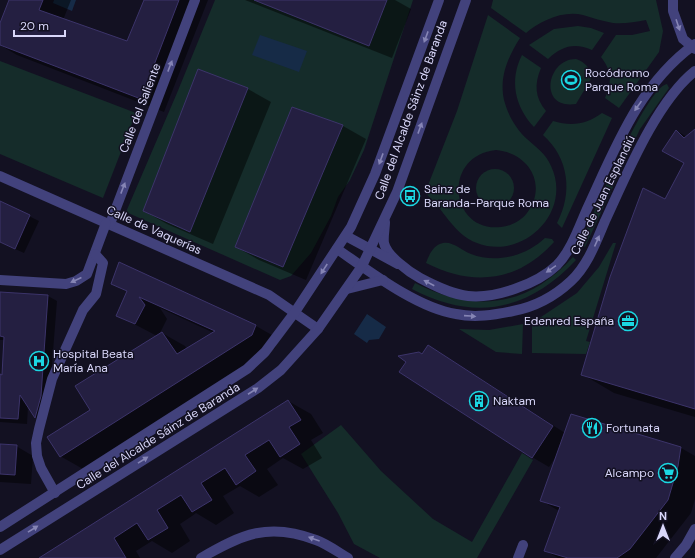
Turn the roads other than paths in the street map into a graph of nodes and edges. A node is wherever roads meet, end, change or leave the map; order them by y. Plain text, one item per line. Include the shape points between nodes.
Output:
1 (195, 0) edge
2 (439, 0) edge
3 (466, 0) edge
4 (673, 0) edge
5 (694, 46) edge
6 (695, 71) edge
7 (0, 176) edge
8 (385, 216) junction
9 (108, 224) junction
10 (346, 236) junction
11 (337, 249) junction
12 (370, 250) junction
13 (95, 254) junction
14 (400, 265) junction
15 (362, 266) junction
16 (0, 280) edge
17 (383, 280) junction
18 (347, 289) junction
19 (295, 312) junction
20 (318, 329) junction
21 (55, 492) junction
22 (0, 527) edge
23 (695, 529) edge
24 (522, 545) dead end
25 (0, 550) edge
26 (201, 558) edge
27 (348, 558) edge
28 (518, 558) edge
29 (675, 558) edge

9 -> 1 street, Calle del Saliente
2 -> 10 street, Calle del Alcalde Sáinz de Baranda via 375,174
8 -> 3 street, Calle del Alcalde Sáinz de Baranda via 397,192
4 -> 5 street via 673,11 681,33 684,39
5 -> 14 street, Calle de Juan Esplandiú via 654,84 634,112 617,142 570,244 557,264 529,284 496,294 468,296 437,287
17 -> 6 street, Calle de Juan Esplandiú via 432,308 474,316 527,308 554,294 572,281 589,258 630,167 657,118
7 - 9 street, Calle de Vaquerías
8 - 12 street, Calle del Alcalde Sáinz de Baranda
8 - 14 street, Calle de Juan Esplandiú via 384,244
9 - 13 street, Calle del Saliente
9 - 19 street, Calle de Vaquerías via 269,295
10 - 11 street, Calle del Alcalde Sáinz de Baranda
10 - 12 street, Calle de Juan Esplandiú
11 - 15 street, Calle de Juan Esplandiú
11 -> 19 street, Calle del Alcalde Sáinz de Baranda
12 - 14 street, Calle de Juan Esplandiú
12 - 15 street, Calle del Alcalde Sáinz de Baranda
13 -> 16 street, Calle del Saliente via 87,274 66,284
13 - 21 street via 103,263 96,294 83,310 52,379 36,443 41,468
15 - 17 street, Calle de Juan Esplandiú
15 - 18 street, Calle del Alcalde Sáinz de Baranda
17 - 18 street
18 - 20 street, Calle del Alcalde Sáinz de Baranda
19 - 20 street
19 - 21 street, Calle del Alcalde Sáinz de Baranda via 265,352 247,369
25 -> 20 street, Calle del Alcalde Sáinz de Baranda via 258,388 281,370
21 - 22 street, Calle del Alcalde Sáinz de Baranda
23 - 29 street
24 - 28 street
27 -> 26 street via 317,540 284,530 254,533 226,542

